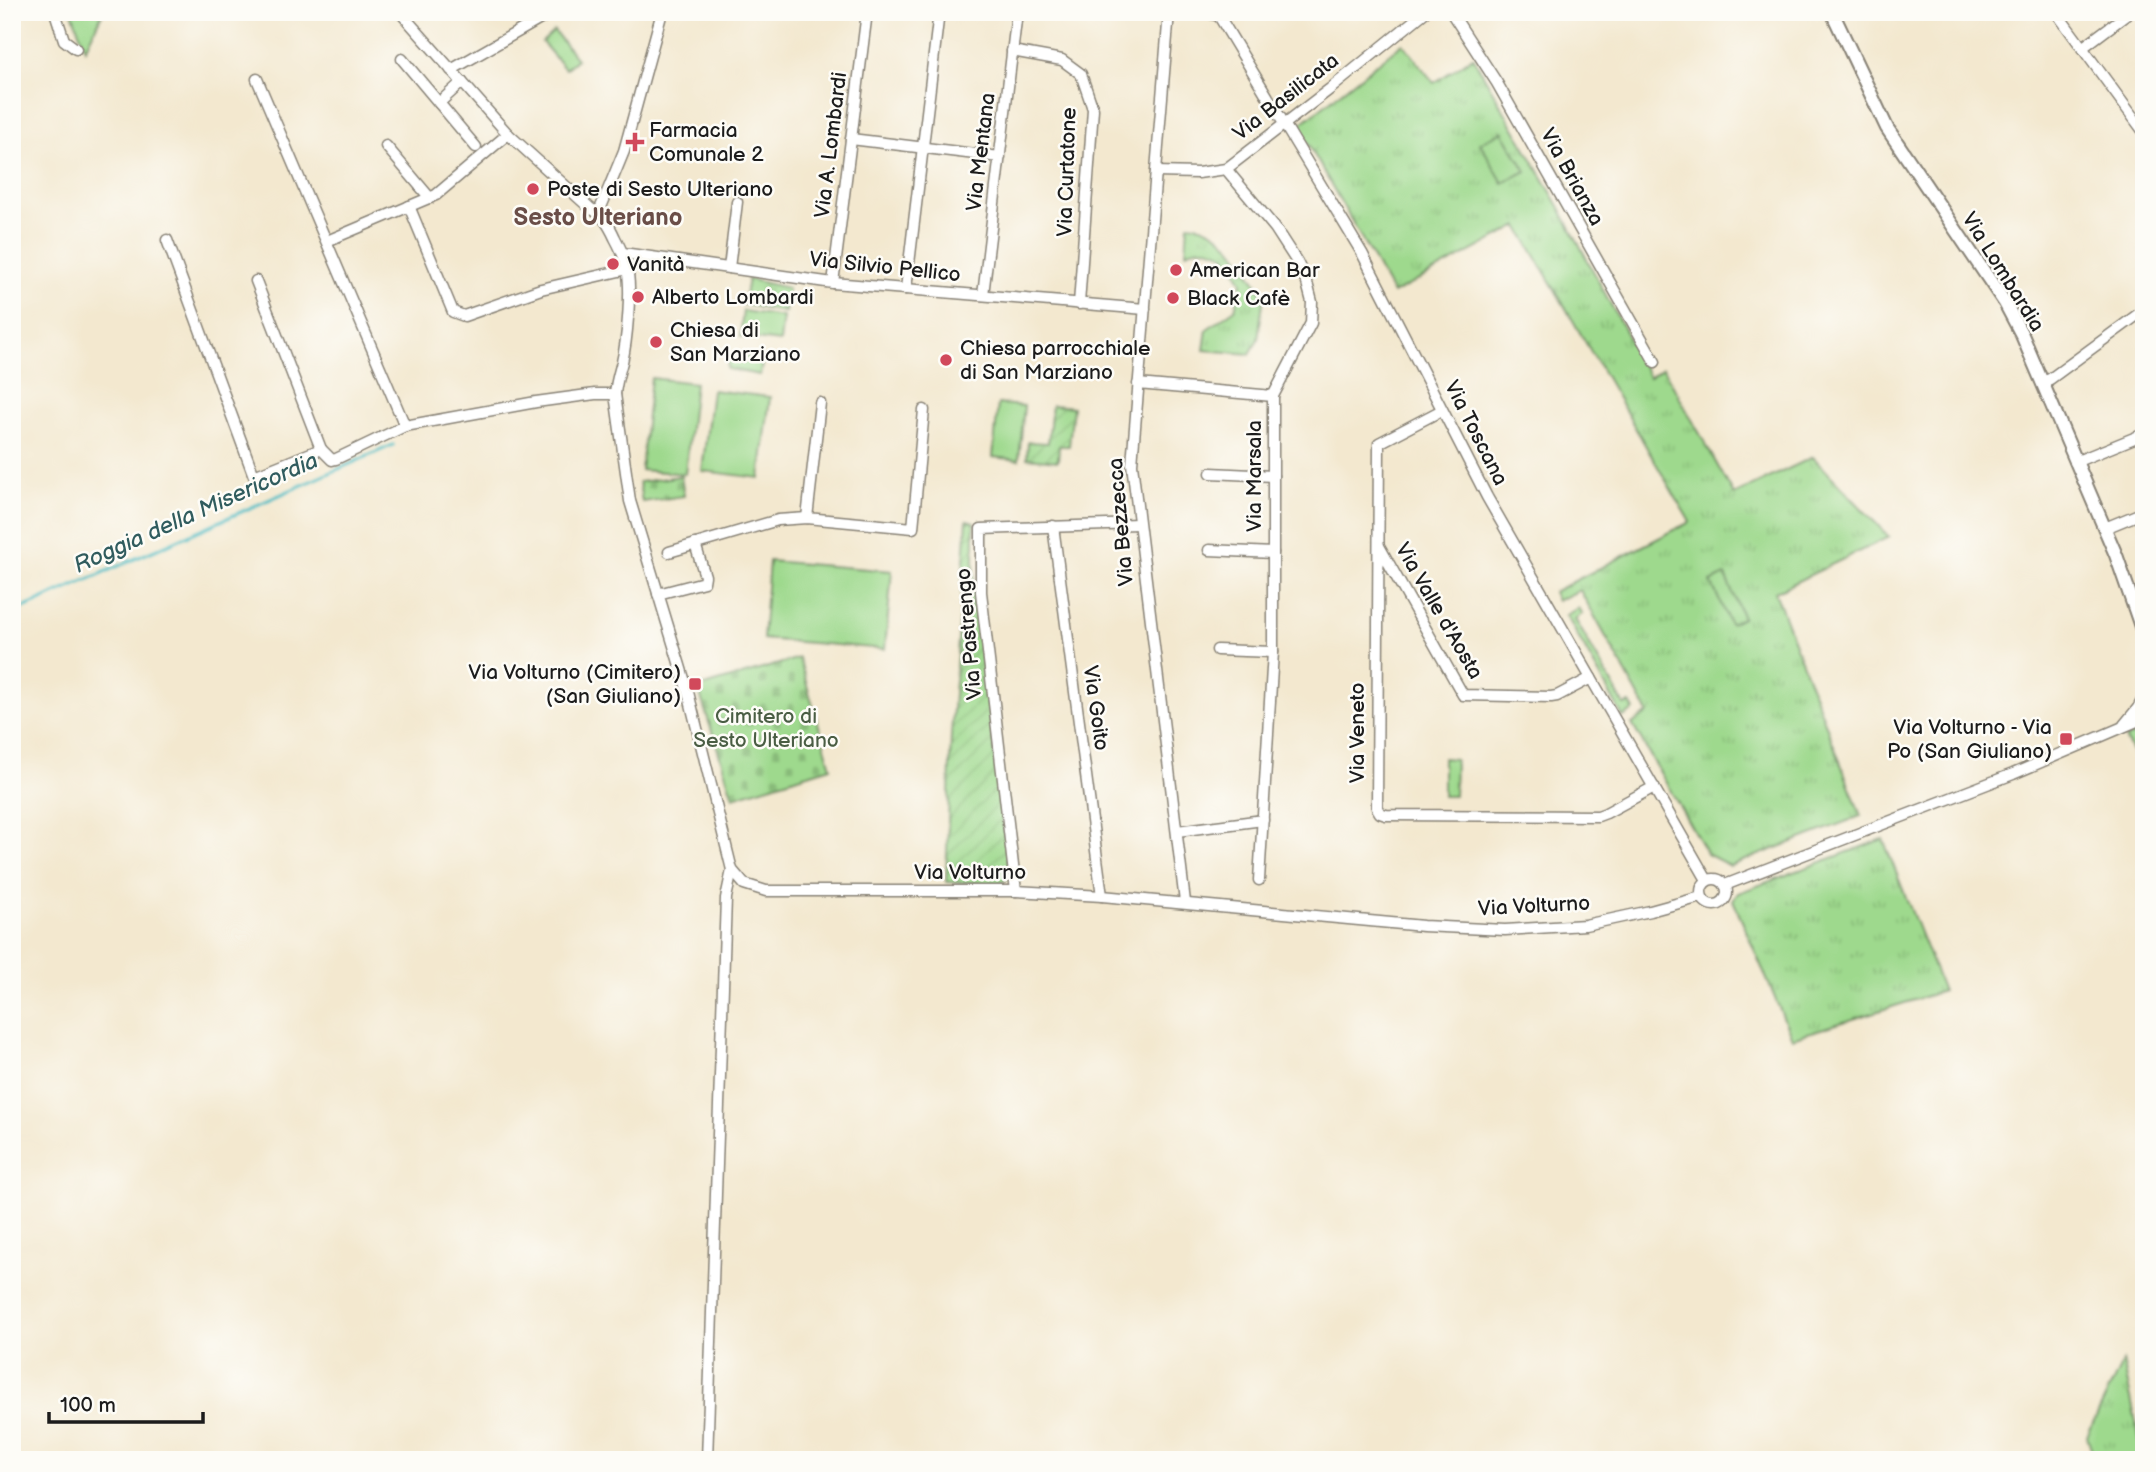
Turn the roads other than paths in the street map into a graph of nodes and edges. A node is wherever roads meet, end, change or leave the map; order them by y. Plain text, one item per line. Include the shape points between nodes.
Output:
1 (55, 12) edge
2 (400, 12) edge
3 (548, 12) edge
4 (662, 12) edge
5 (867, 12) edge
6 (939, 12) edge
7 (1017, 12) edge
8 (1169, 12) edge
9 (1425, 12) edge
10 (1451, 12) edge
11 (1832, 12) edge
12 (2056, 12) edge
13 (2130, 12) edge
14 (1208, 13) edge
15 (2081, 48) junction
16 (76, 49) dead end
17 (1012, 51) junction
18 (402, 59) dead end
19 (451, 70) junction
20 (257, 79) dead end
21 (462, 82) junction
22 (439, 103) junction
23 (1285, 124) junction
24 (2144, 132) edge
25 (508, 134) junction
26 (851, 139) junction
27 (386, 146) dead end
28 (476, 147) dead end
29 (922, 148) junction
30 (1000, 158) junction
31 (1226, 169) junction
32 (1156, 172) junction
33 (430, 198) junction
34 (737, 202) dead end
35 (410, 206) junction
36 (599, 212) junction
37 (167, 240) dead end
38 (327, 241) junction
39 (623, 253) junction
40 (729, 268) junction
41 (628, 270) junction
42 (256, 281) dead end
43 (834, 283) junction
44 (906, 289) junction
45 (983, 295) junction
46 (1079, 304) junction
47 (1145, 309) junction
48 (2144, 310) edge
49 (1655, 362) dead end
50 (2042, 382) junction
51 (1139, 384) junction
52 (615, 394) junction
53 (1273, 396) junction
54 (821, 402) dead end
55 (924, 410) dead end
56 (1442, 410) junction
57 (405, 426) junction
58 (2144, 435) edge
59 (321, 449) junction
60 (2075, 462) junction
61 (1211, 473) dead end
62 (1273, 476) junction
63 (2144, 512) edge
64 (807, 518) junction
65 (1139, 524) junction
66 (1053, 526) junction
67 (2105, 528) junction
68 (1377, 543) junction
69 (695, 544) junction
70 (1209, 550) dead end
71 (669, 552) dead end
72 (1273, 553) junction
73 (2119, 562) junction
74 (659, 594) junction
75 (2144, 610) edge
76 (2144, 635) edge
77 (1217, 650) dead end
78 (1273, 652) junction
79 (1591, 678) junction
80 (2144, 696) edge
81 (2144, 718) edge
82 (2122, 727) junction
83 (1654, 787) junction
84 (1263, 820) junction
85 (1177, 831) junction
86 (732, 870) junction
87 (1259, 880) dead end
88 (1707, 880) junction
89 (1725, 885) junction
90 (1016, 891) junction
91 (1102, 896) junction
92 (1701, 897) junction
93 (1185, 902) junction
94 (707, 1460) edge

1 - 16 street via 64,40
2 - 19 street
3 - 19 street
4 - 36 street via 624,151
5 - 26 street, Via A. Lombardi
6 - 29 street
7 - 17 street, Via Mentana
8 - 32 street, Via Bezzecca
9 - 23 street, Via Basilicata
10 - 49 street, Via Brianza via 1497,83
11 - 50 street, Via Lombardia via 1887,128 2005,303
12 - 15 street
13 - 15 street
14 - 23 street, Via Toscana via 1219,16
15 - 24 street
17 - 30 street, Via Mentana
17 - 46 street, Via Curtatone via 1062,60 1081,74 1093,109
18 - 22 street
19 - 21 street
20 - 38 street
21 - 22 street
21 - 25 street
22 - 28 street
23 - 31 street, Via Basilicata
23 - 56 street, Via Toscana via 1362,253
25 - 33 street
25 - 36 street
26 - 29 street
26 - 43 street, Via A. Lombardi
27 - 33 street
29 - 30 street
29 - 44 street
30 - 45 street, Via Mentana
31 - 32 street, Via Basilicata
31 - 53 street, Via Marsala via 1297,262 1312,302 1311,323
32 - 47 street, Via Bezzecca
33 - 35 street
34 - 40 street
35 - 38 street
35 - 41 street via 458,316 541,289
36 - 39 street
37 - 59 street via 254,476
38 - 57 street
39 - 40 street, Via Silvio Pellico
39 - 41 street
40 - 43 street, Via Silvio Pellico
41 - 52 street via 624,349
42 - 59 street
43 - 44 street, Via Silvio Pellico
44 - 45 street, Via Silvio Pellico
45 - 46 street, Via Silvio Pellico
46 - 47 street, Via Silvio Pellico
47 - 51 street, Via Bezzecca
48 - 50 street
50 - 60 street, Via Lombardia
51 - 53 street
51 - 65 street, Via Bezzecca via 1132,464
52 - 57 street via 536,402
52 - 74 street via 630,501
53 - 62 street, Via Marsala
54 - 64 street
55 - 64 street via 913,528
56 - 68 street, Via Veneto via 1379,443
56 - 79 street, Via Toscana
57 - 59 street via 332,460
58 - 60 street
60 - 67 street, Via Lombardia
61 - 62 street
62 - 72 street, Via Marsala
63 - 67 street
64 - 69 street via 778,520
65 - 66 street, Via Pastrengo
65 - 85 street, Via Bezzecca
66 - 90 street, Via Pastrengo via 981,529 981,592
66 - 91 street, Via Goito
67 - 73 street, Via Lombardia
68 - 79 street, Via Valle d'Aosta via 1463,695 1550,697
68 - 83 street, Via Veneto via 1380,813 1598,816
69 - 71 street
69 - 74 street via 704,582
70 - 72 street
72 - 78 street, Via Marsala
73 - 75 street, Via Lombardia
73 - 76 street, Via Lombardia
74 - 86 street
77 - 78 street
78 - 84 street, Via Marsala
79 - 83 street, Via Toscana
80 - 82 street
81 - 82 street, Via Volturno
82 - 89 street, Via Volturno
83 - 88 street, Via Toscana
84 - 85 street
84 - 87 street, Via Marsala
85 - 93 street, Via Bezzecca
86 - 90 street, Via Volturno via 744,884 765,891
86 - 94 street via 726,898
88 - 89 street
88 - 92 street
89 - 92 street, Via Volturno via 1726,898 1719,904
90 - 91 street, Via Volturno
91 - 93 street, Via Volturno
92 - 93 street, Via Volturno via 1585,925 1505,930

